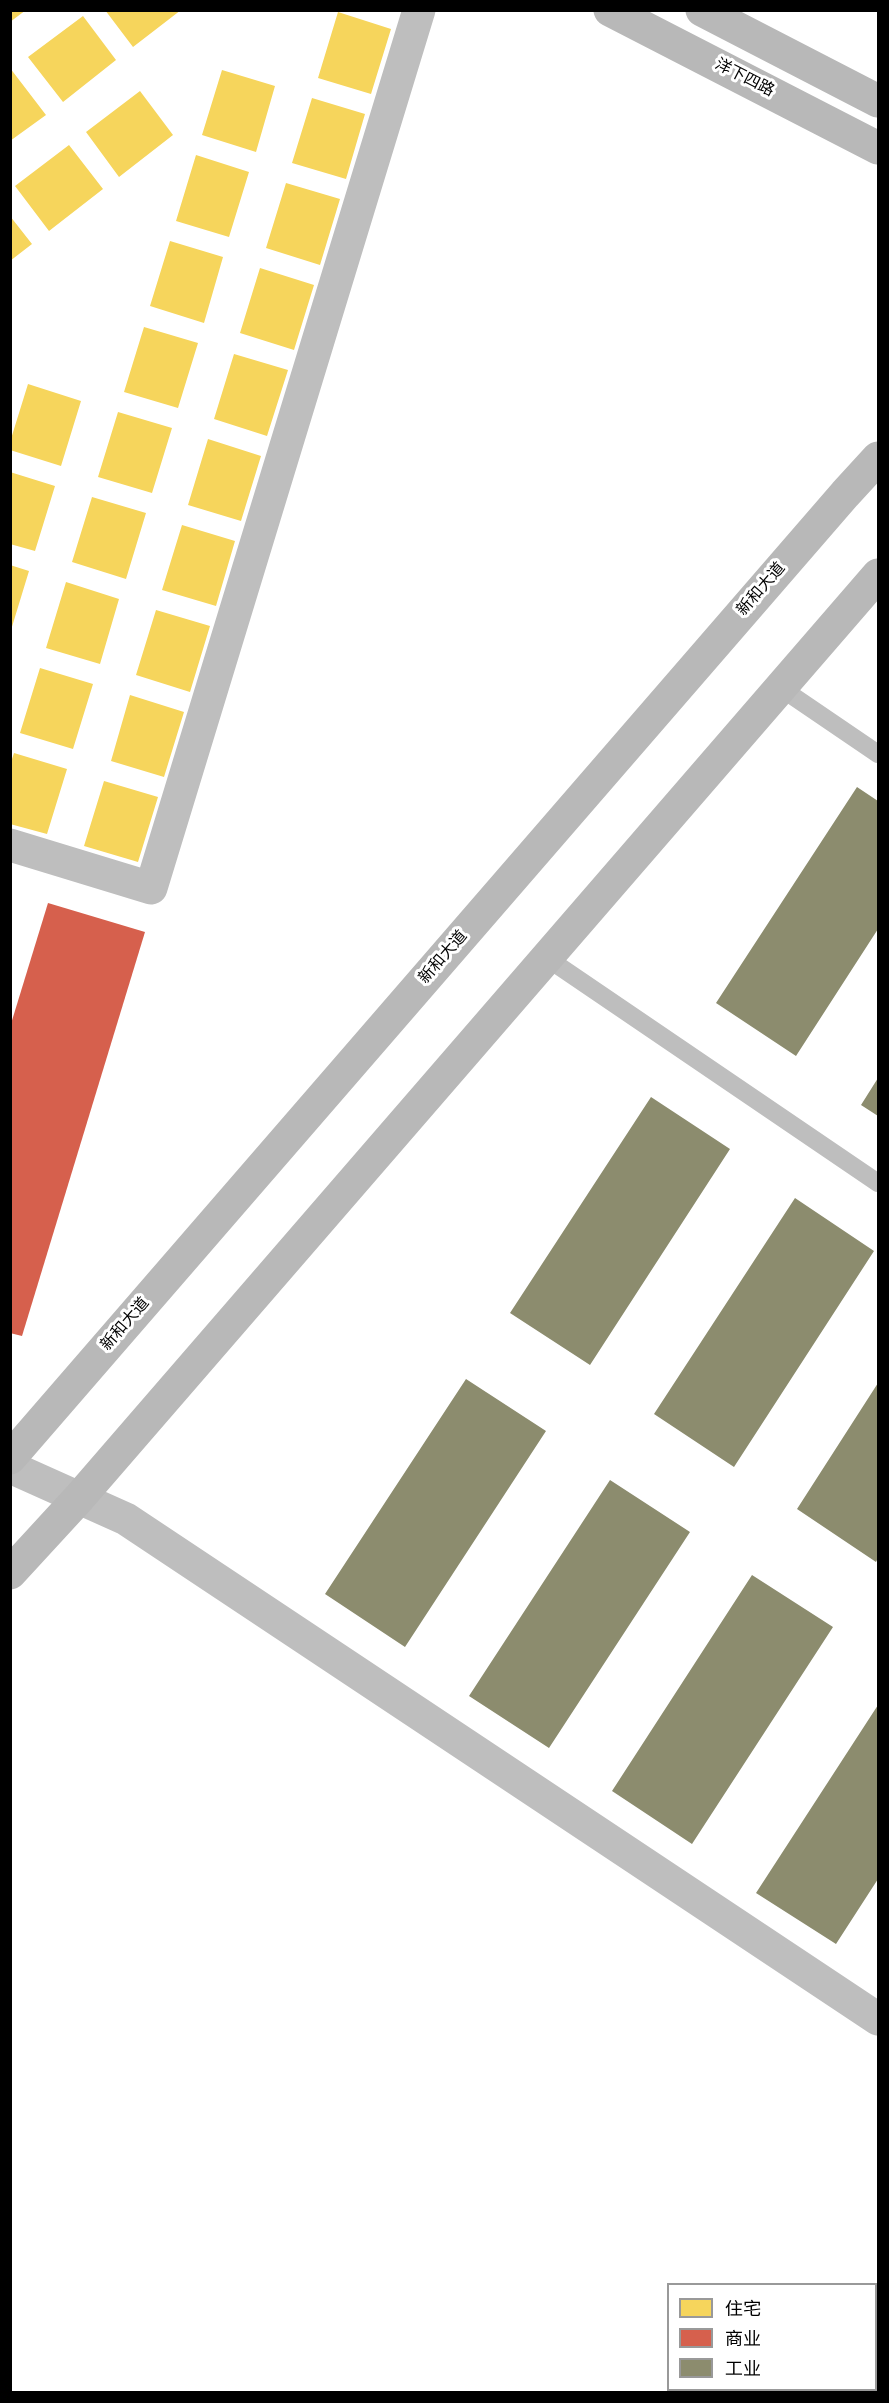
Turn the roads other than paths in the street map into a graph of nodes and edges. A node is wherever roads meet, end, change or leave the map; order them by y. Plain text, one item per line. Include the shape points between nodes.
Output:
1 (419, 10) edge
2 (610, 10) edge
3 (702, 10) edge
4 (879, 101) edge
5 (879, 148) edge
6 (879, 458) edge
7 (879, 575) edge
8 (781, 688) junction
9 (879, 754) edge
10 (10, 845) edge
11 (547, 958) junction
12 (879, 1183) edge
13 (10, 1458) edge
14 (10, 1467) edge
15 (80, 1498) junction
16 (10, 1573) edge
17 (879, 2019) edge

1 - 10 street via 152,888
2 - 5 main road, 洋下四路
3 - 4 main road
6 - 13 main road, 新和大道
7 - 8 main road
8 - 9 lane
8 - 11 main road
11 - 12 lane
11 - 15 main road
14 - 15 street
15 - 16 main road
15 - 17 street via 135,1526

